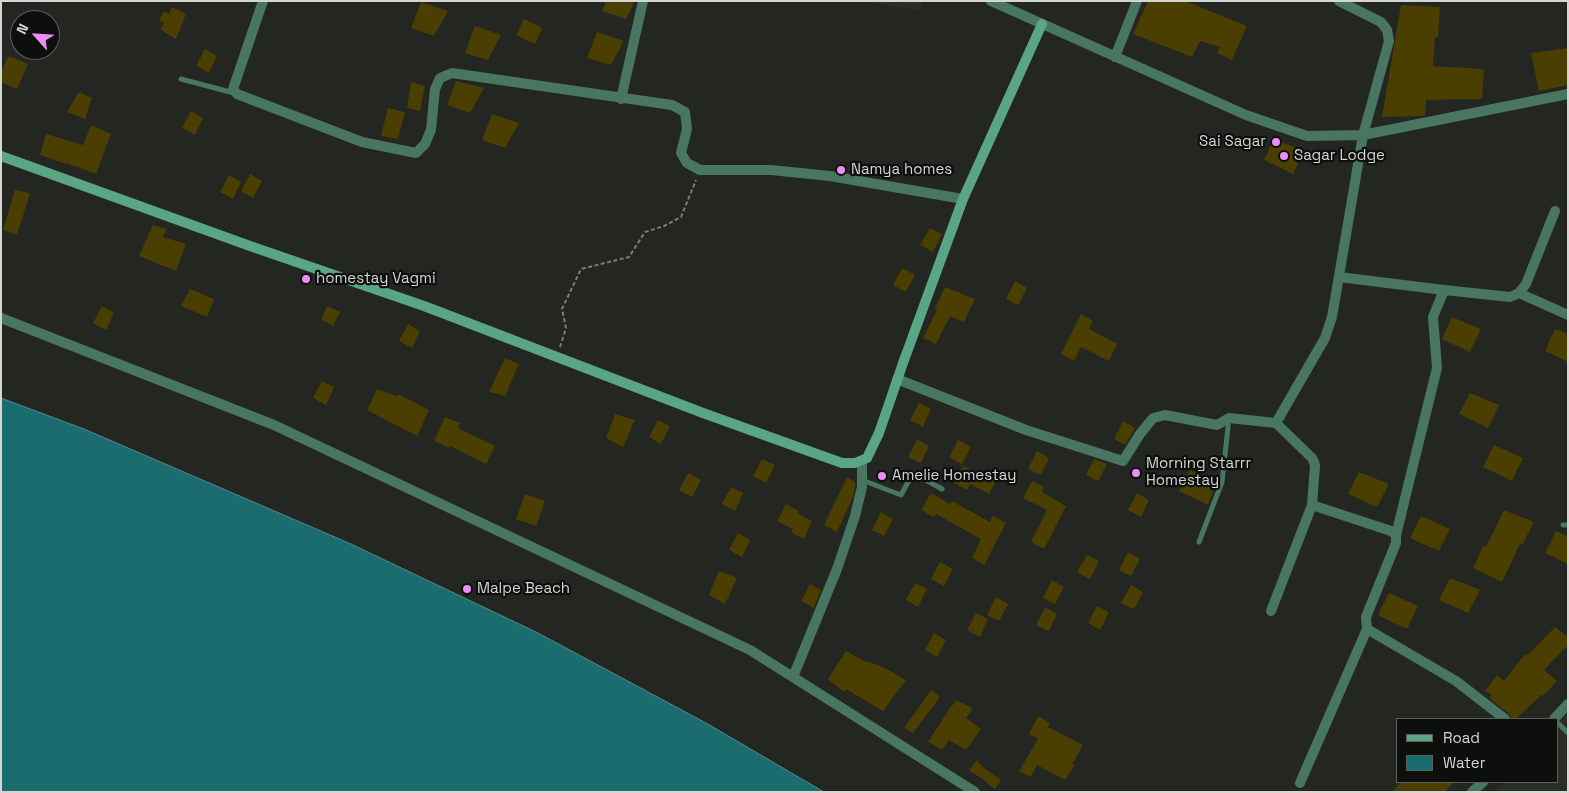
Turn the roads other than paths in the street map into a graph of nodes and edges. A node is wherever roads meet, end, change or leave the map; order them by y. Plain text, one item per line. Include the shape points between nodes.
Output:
1 (263, 1) edge
2 (643, 1) edge
3 (991, 1) edge
4 (1137, 1) edge
5 (1339, 1) edge
6 (1042, 24) junction
7 (1116, 57) junction
8 (181, 79) dead end
9 (236, 94) junction
10 (1568, 94) edge
11 (621, 99) junction
12 (1363, 135) junction
13 (1, 156) edge
14 (963, 199) junction
15 (1555, 212) dead end
16 (1339, 277) junction
17 (1444, 290) junction
18 (1519, 293) junction
19 (1568, 315) edge
20 (1, 318) edge
21 (897, 379) junction
22 (1229, 418) junction
23 (1276, 423) junction
24 (862, 461) junction
25 (862, 480) junction
26 (942, 489) dead end
27 (1312, 504) junction
28 (1396, 535) junction
29 (1199, 542) dead end
30 (1272, 611) dead end
31 (1367, 629) junction
32 (793, 677) junction
33 (1568, 704) edge
34 (1504, 718) edge
35 (1555, 718) edge
36 (1559, 724) edge
37 (1568, 733) edge
38 (1300, 783) dead end
39 (1482, 783) edge
40 (975, 792) edge
41 (1472, 792) edge

1 - 9 street via 233,89
2 - 11 street
3 - 6 street
4 - 7 street
5 - 12 street via 1381,22 1389,41
6 - 7 street
6 - 14 street
7 - 12 street via 1246,115 1307,136
8 - 9 lane
9 - 11 street via 362,142 416,153 425,144 431,130 435,89 440,78 452,73
10 - 12 street
11 - 14 street via 672,105 685,112 687,129 681,153 687,163 700,170 771,170 830,176
12 - 16 street
13 - 24 street via 424,306 842,463
14 - 21 street
15 - 18 street via 1526,284
16 - 17 street
16 - 23 street via 1332,317 1324,338
17 - 18 street via 1510,297
17 - 28 street via 1433,317 1437,368
18 - 19 street
20 - 32 street via 274,425 750,650
21 - 22 street via 1026,430 1123,461 1153,418 1165,415 1217,425
21 - 24 street via 879,433 867,458
22 - 23 street
22 - 29 lane via 1222,482
23 - 27 street via 1314,462
24 - 25 street
25 - 26 lane via 901,496 913,473
25 - 32 street via 855,516 837,569
27 - 28 street
27 - 30 street
28 - 31 street via 1366,617
31 - 34 street via 1456,681
31 - 38 street
32 - 40 street
33 - 35 street
36 - 37 lane
39 - 41 street

